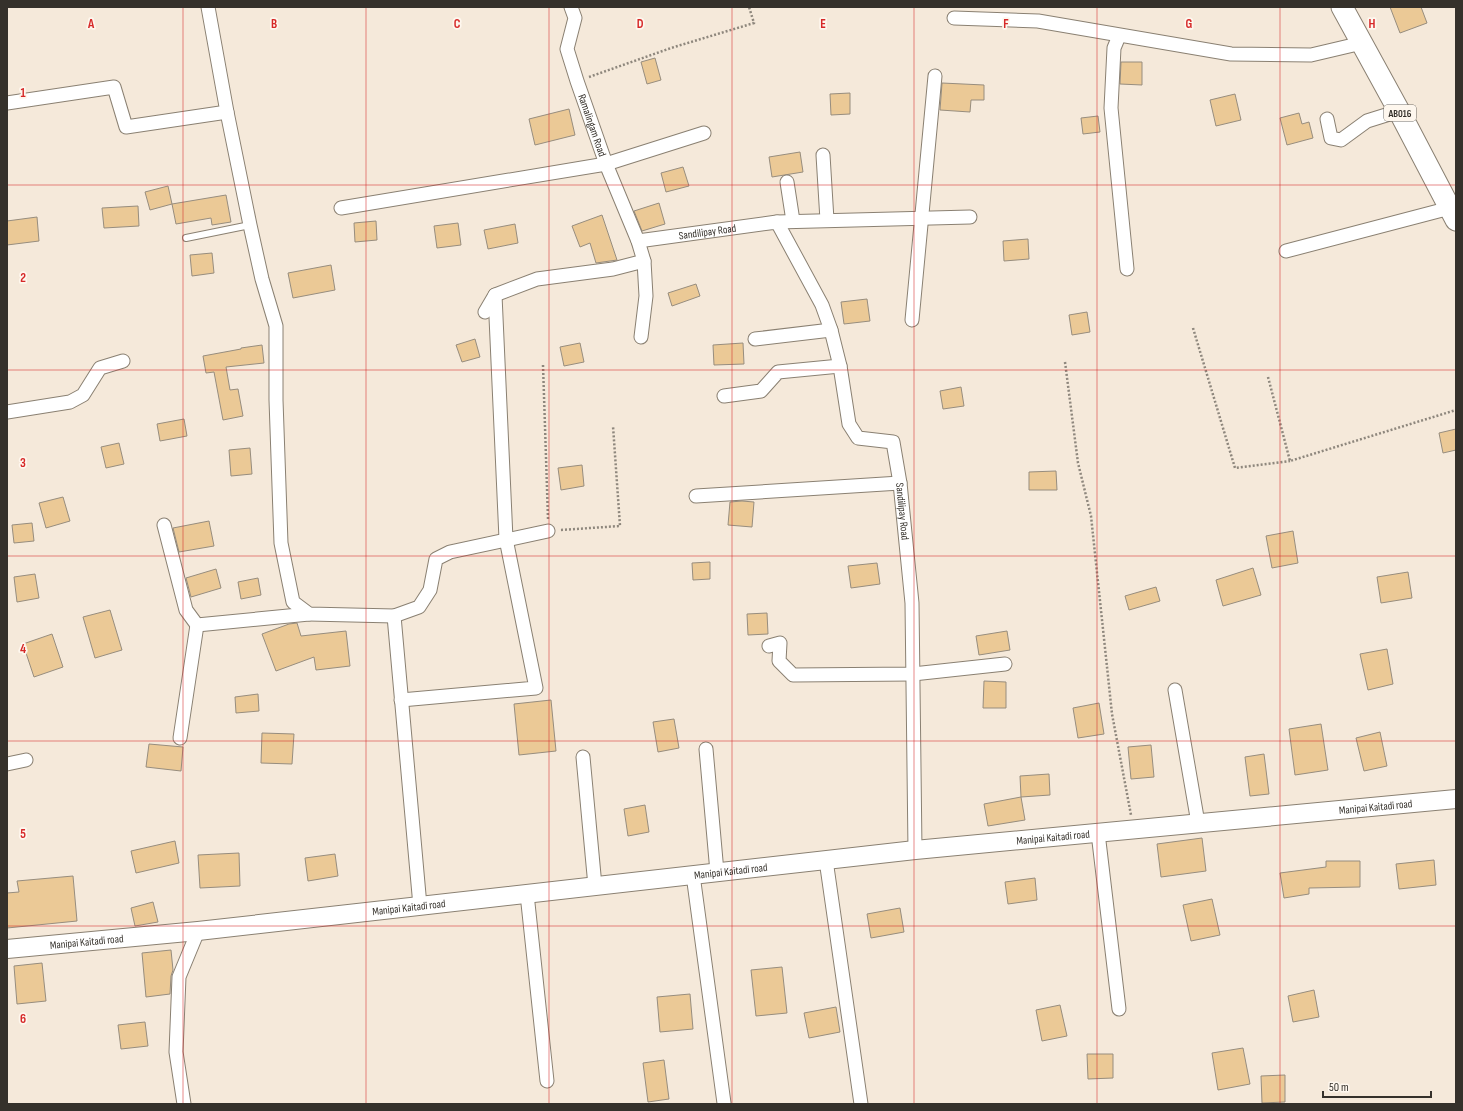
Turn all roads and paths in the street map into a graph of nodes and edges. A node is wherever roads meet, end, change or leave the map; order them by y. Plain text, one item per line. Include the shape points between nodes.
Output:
1 (208, 7) edge
2 (571, 7) edge
3 (749, 7) edge
4 (1342, 7) edge
5 (954, 18) dead end
6 (1119, 36) junction
7 (1362, 43) junction
8 (935, 76) dead end
9 (577, 81) junction
10 (7, 103) edge
11 (1399, 111) junction
12 (227, 112) junction
13 (1327, 120) dead end
14 (704, 133) dead end
15 (823, 155) dead end
16 (606, 164) junction
17 (787, 182) dead end
18 (340, 208) dead end
19 (1453, 214) edge
20 (921, 217) junction
21 (970, 217) dead end
22 (827, 220) junction
23 (793, 221) junction
24 (777, 222) junction
25 (250, 225) junction
26 (186, 238) dead end
27 (638, 241) junction
28 (1286, 251) dead end
29 (644, 261) junction
30 (1127, 269) dead end
31 (495, 295) junction
32 (485, 312) dead end
33 (912, 320) dead end
34 (1193, 328) dead end
35 (831, 330) junction
36 (641, 337) dead end
37 (755, 339) dead end
38 (123, 361) dead end
39 (1065, 362) dead end
40 (543, 365) dead end
41 (840, 366) junction
42 (1268, 377) dead end
43 (724, 396) dead end
44 (1456, 410) edge
45 (7, 412) edge
46 (614, 426) dead end
47 (1290, 461) junction
48 (900, 483) junction
49 (696, 496) dead end
50 (164, 525) dead end
51 (548, 531) junction
52 (506, 539) junction
53 (309, 614) junction
54 (394, 616) junction
55 (197, 625) junction
56 (770, 646) dead end
57 (1005, 664) dead end
58 (913, 674) junction
59 (1175, 690) dead end
60 (401, 700) junction
61 (180, 738) dead end
62 (706, 749) dead end
63 (583, 757) dead end
64 (26, 760) dead end
65 (7, 764) edge
66 (1456, 799) edge
67 (1198, 823) junction
68 (1134, 829) junction
69 (1098, 833) junction
70 (916, 850) junction
71 (826, 860) junction
72 (718, 872) junction
73 (693, 875) junction
74 (595, 886) junction
75 (527, 894) junction
76 (420, 906) junction
77 (198, 931) junction
78 (7, 949) edge
79 (1119, 1009) dead end
80 (547, 1081) dead end
81 (724, 1103) dead end
82 (184, 1104) edge
83 (861, 1104) edge

1 - 12 street
2 - 9 street, Ramalingam Road via 575,18 567,49
3 - 9 path via 754,22
4 - 7 main road, AB016
5 - 6 street via 1038,22
6 - 7 street via 1232,54 1310,55
6 - 30 street via 1114,48 1111,108
7 - 11 main road, AB016
8 - 20 street
9 - 16 street, Ramalingam Road
10 - 12 street via 114,87 126,127
11 - 13 street via 1366,121 1341,140 1331,138
11 - 19 main road, AB016
12 - 25 street
14 - 16 street
15 - 22 street
16 - 18 street
16 - 27 street, Ramalingam Road
17 - 23 street
19 - 28 street
20 - 21 street, Sandilipay Road
20 - 22 street, Sandilipay Road
20 - 33 street
22 - 23 street, Sandilipay Road
23 - 24 street, Sandilipay Road
24 - 27 street, Sandilipay Road
24 - 35 street, Sandilipay Road via 822,305
25 - 26 lane
25 - 53 street via 276,326 281,542 293,602
27 - 29 street, Ramalingam Road
29 - 31 street via 613,269 537,279
29 - 36 street, Ramalingam Road via 646,296
31 - 32 street
31 - 52 street
34 - 47 path via 1235,468
35 - 37 street
35 - 41 street, Sandilipay Road
38 - 45 street via 100,368 83,395 70,402
39 - 68 path via 1078,463 1091,516 1112,714
40 - 51 path
41 - 43 street via 778,372 761,391
41 - 48 street, Sandilipay Road via 849,424 858,438 893,442
42 - 47 path
44 - 47 path
46 - 51 path via 620,526
48 - 49 street
48 - 58 street, Sandilipay Road via 912,603
50 - 55 street via 186,610
51 - 52 street
52 - 54 street via 450,552 436,559 430,590 419,607
52 - 60 street via 536,688
53 - 54 street
53 - 55 street
54 - 60 street
55 - 61 street
56 - 58 street via 780,643 779,662 793,675
57 - 58 street
58 - 70 street, Sandilipay Road
59 - 67 street
60 - 76 street
62 - 72 street
63 - 74 street
64 - 65 street
66 - 67 main road, Manipai Kaitadi road
67 - 68 main road, Manipai Kaitadi road
68 - 69 main road, Manipai Kaitadi road
69 - 70 main road, Manipai Kaitadi road
69 - 79 street
70 - 71 main road, Manipai Kaitadi road
71 - 72 main road, Manipai Kaitadi road
71 - 83 street
72 - 73 main road, Manipai Kaitadi road
73 - 74 main road, Manipai Kaitadi road
73 - 81 street
74 - 75 main road, Manipai Kaitadi road
75 - 76 main road, Manipai Kaitadi road
75 - 80 street
76 - 77 main road, Manipai Kaitadi road
77 - 78 main road, Manipai Kaitadi road
77 - 82 street via 179,977 176,1052

